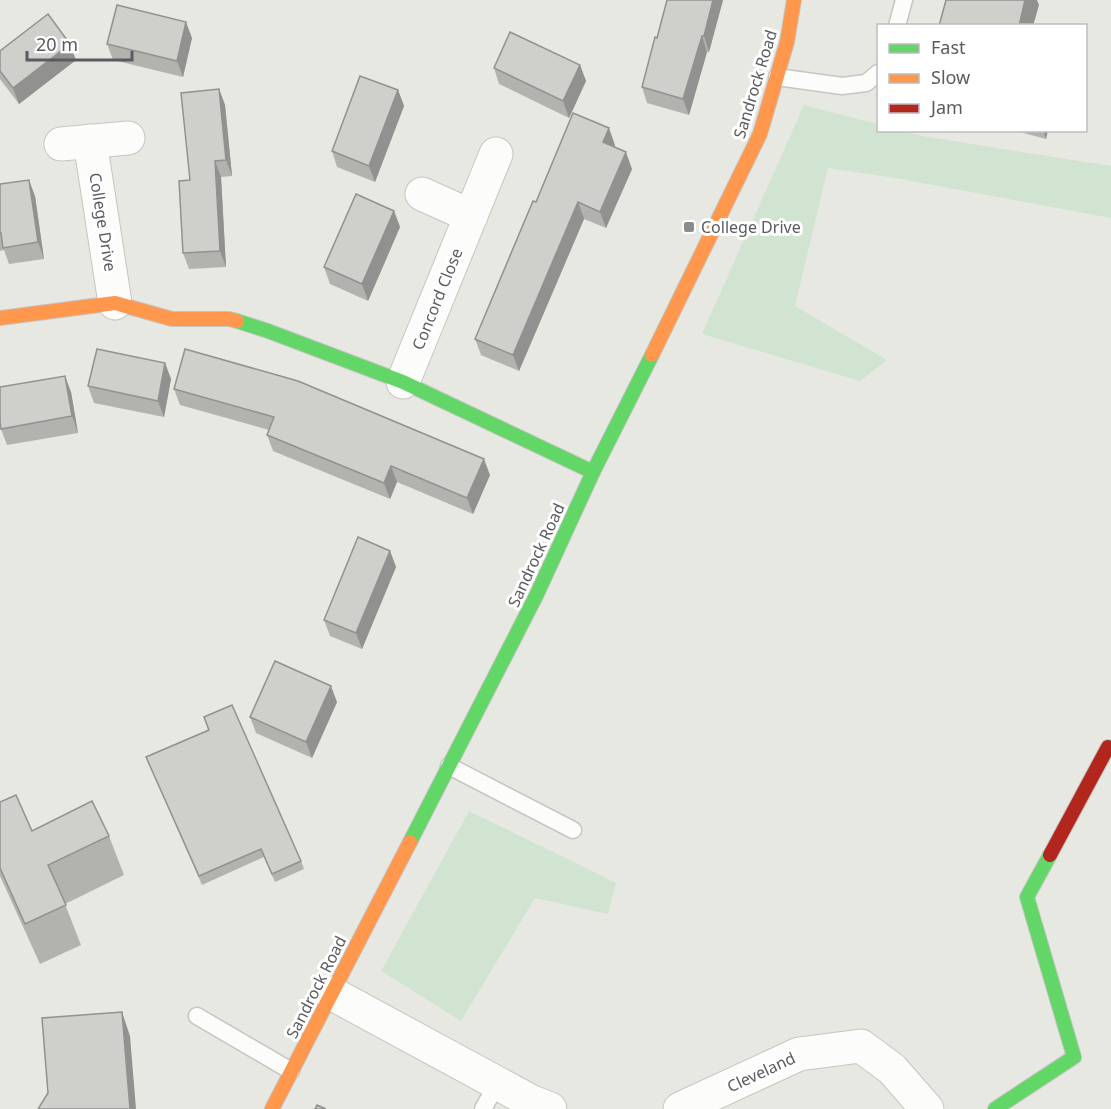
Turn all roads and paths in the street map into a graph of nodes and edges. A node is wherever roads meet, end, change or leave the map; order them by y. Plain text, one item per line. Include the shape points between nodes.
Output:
1 (794, 0) edge
2 (904, 0) edge
3 (898, 24) edge
4 (877, 75) edge
5 (777, 77) junction
6 (128, 138) dead end
7 (496, 154) dead end
8 (422, 194) dead end
9 (471, 216) junction
10 (115, 303) junction
11 (0, 318) edge
12 (404, 381) junction
13 (593, 472) junction
14 (1108, 747) dead end
15 (449, 766) junction
16 (573, 830) dead end
17 (331, 993) junction
18 (196, 1016) dead end
19 (291, 1071) junction
20 (490, 1096) edge
21 (272, 1109) edge
22 (550, 1109) edge
23 (680, 1109) edge
24 (927, 1109) edge
25 (995, 1109) edge

1 - 5 street, Sandrock Road
2 - 3 lane
4 - 5 lane via 866,83 842,86
5 - 13 street, Sandrock Road via 760,134
6 - 10 street, College Drive via 75,142
7 - 9 street, Concord Close
8 - 9 street
9 - 12 street, Concord Close
10 - 11 street
10 - 12 street via 172,319 229,319
12 - 13 street
13 - 15 street, Sandrock Road via 537,594
14 - 25 street via 1027,897 1074,1057
15 - 16 lane
15 - 17 street, Sandrock Road
17 - 19 street, Sandrock Road
17 - 20 street
18 - 19 lane
19 - 21 street, Sandrock Road
20 - 22 street via 532,1102
23 - 24 street, Cleveland via 799,1054 861,1046 892,1069

